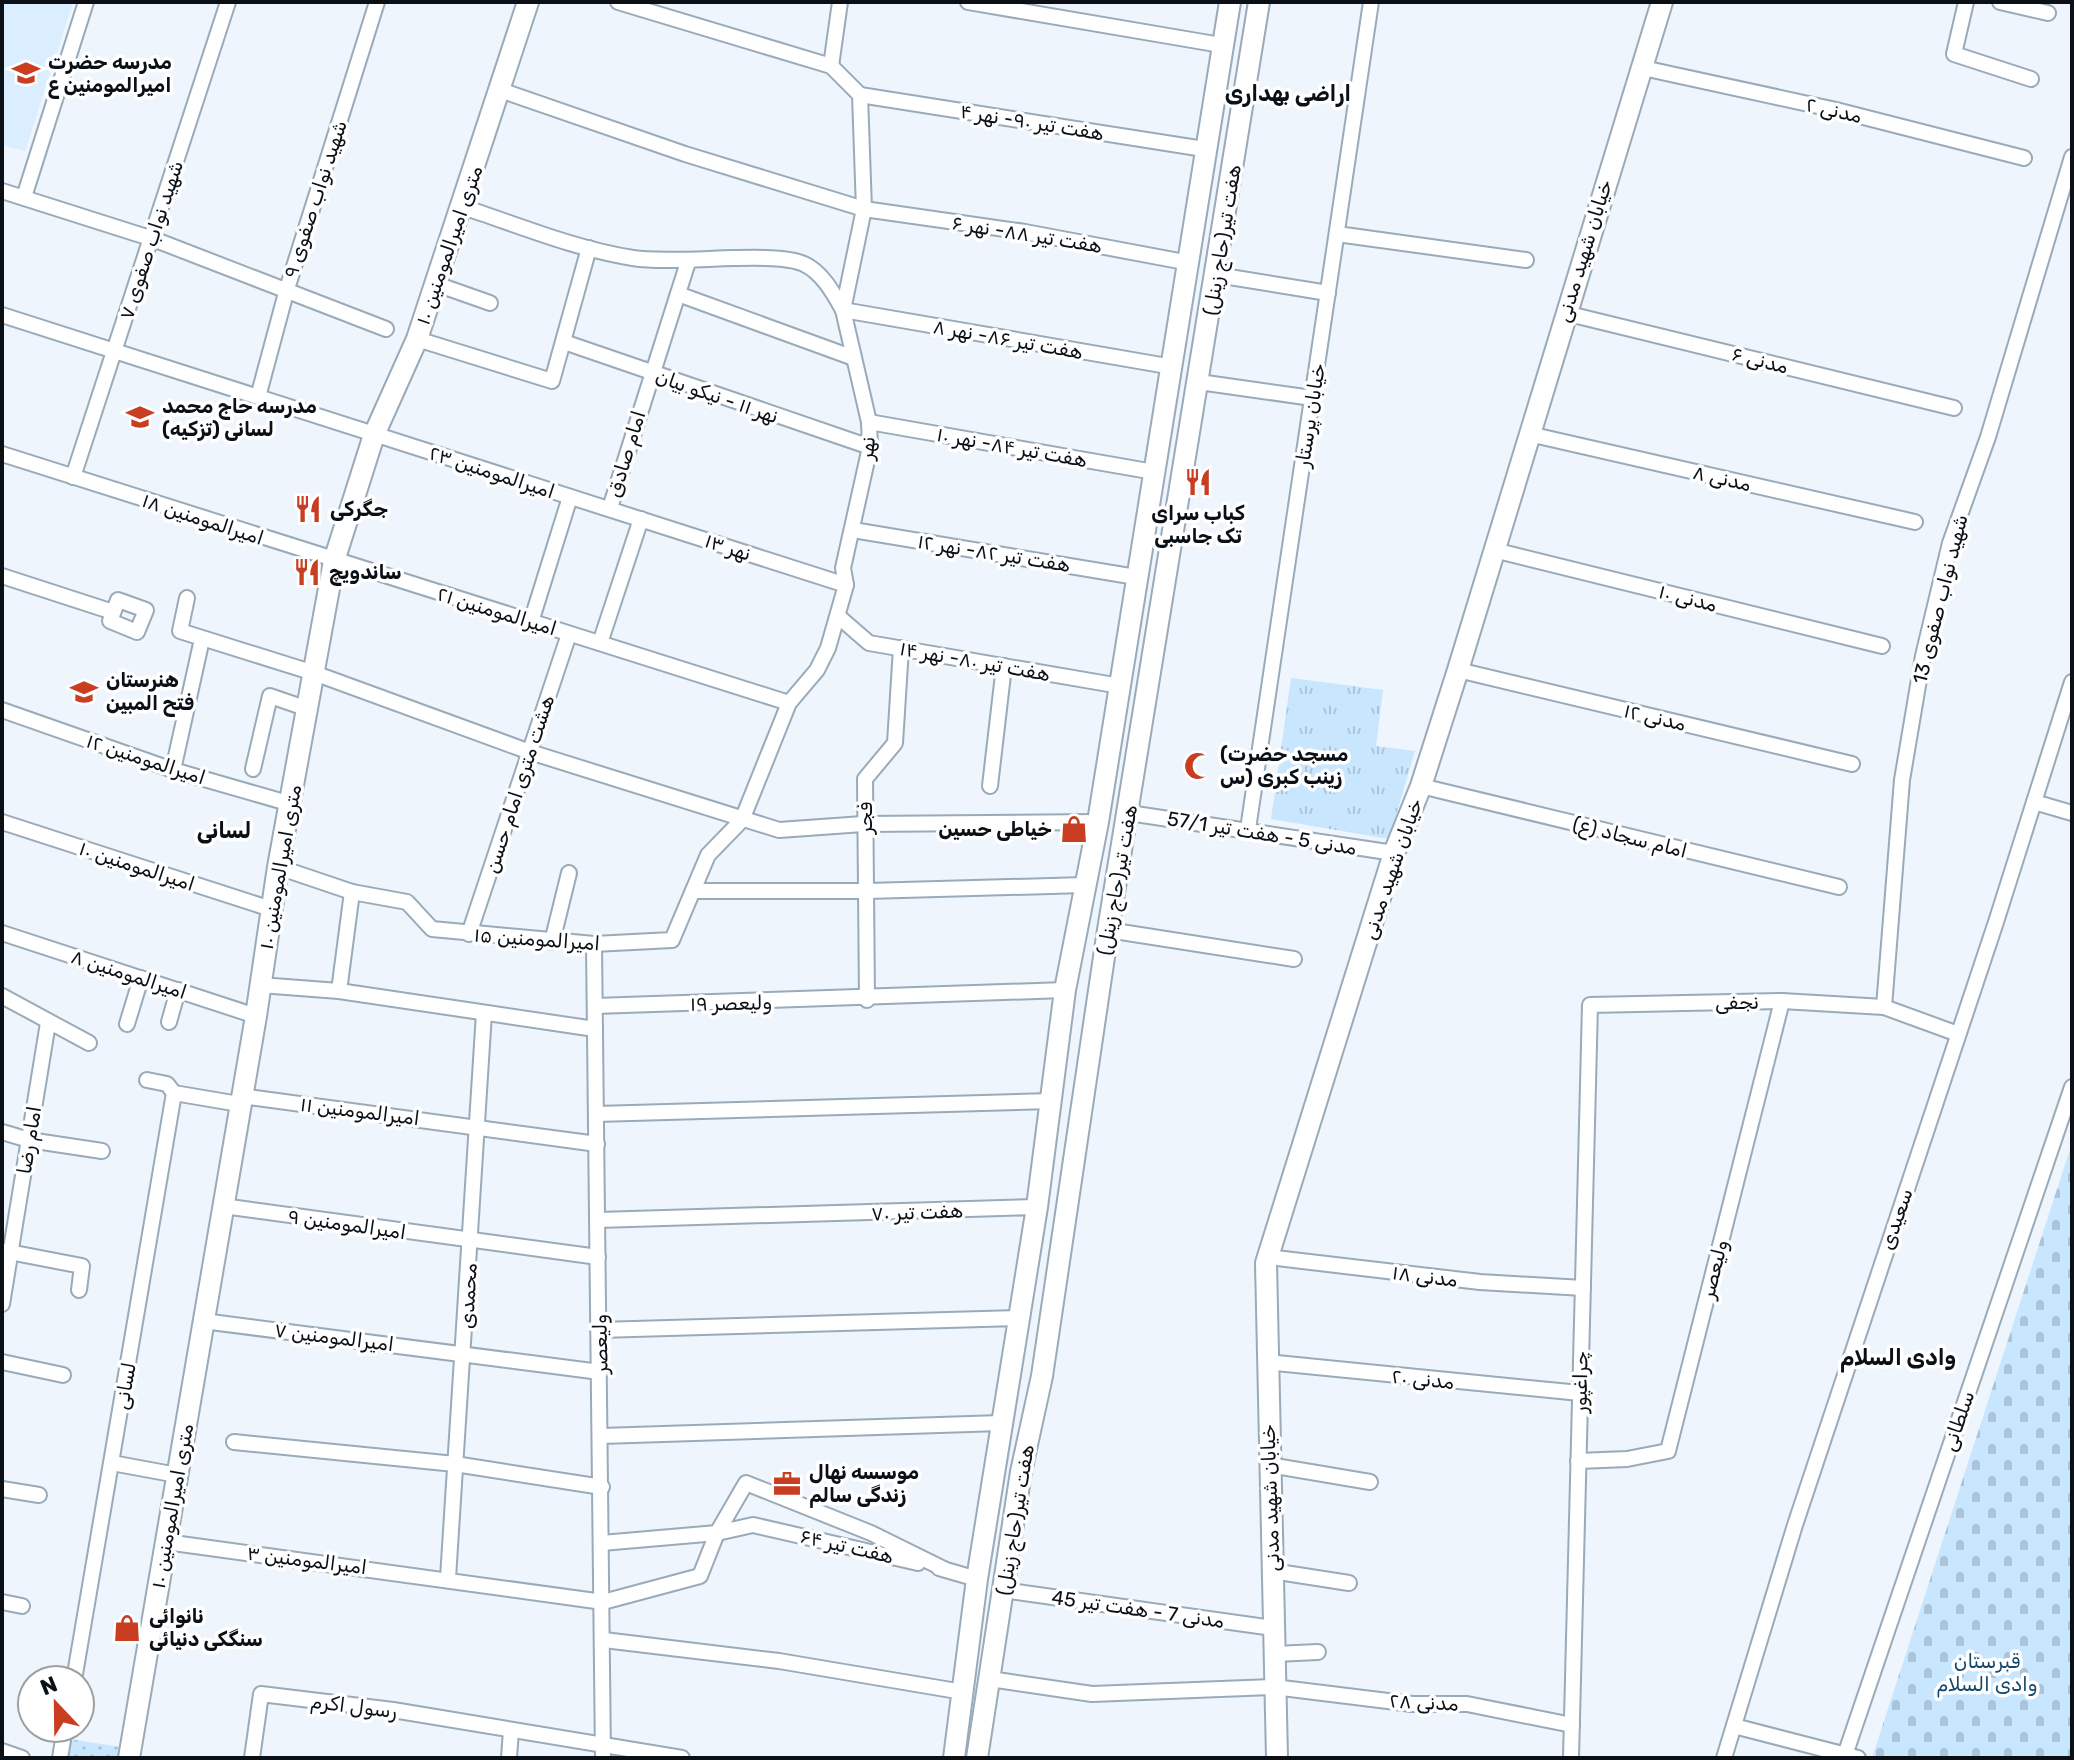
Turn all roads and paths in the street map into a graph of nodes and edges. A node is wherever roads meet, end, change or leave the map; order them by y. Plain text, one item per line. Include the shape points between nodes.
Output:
1 (86, 2) edge
2 (228, 2) edge
3 (377, 2) edge
4 (528, 2) edge
5 (618, 2) edge
6 (840, 2) edge
7 (968, 2) edge
8 (1230, 2) edge
9 (1259, 2) edge
10 (1371, 2) edge
11 (1662, 2) edge
12 (1966, 2) edge
13 (2000, 2) edge
14 (2048, 13) dead end
15 (1221, 45) junction
16 (831, 66) junction
17 (1643, 68) junction
18 (2031, 79) dead end
19 (500, 90) junction
20 (860, 95) junction
21 (1204, 149) junction
22 (2072, 157) edge
23 (2024, 158) dead end
24 (2, 191) edge
25 (24, 197) junction
26 (463, 207) junction
27 (864, 209) junction
28 (1337, 234) junction
29 (153, 239) junction
30 (589, 248) junction
31 (1526, 260) dead end
32 (688, 262) junction
33 (1190, 263) junction
34 (1217, 275) junction
35 (436, 284) junction
36 (287, 289) junction
37 (1328, 293) junction
38 (678, 294) junction
39 (490, 303) dead end
40 (843, 310) junction
41 (1565, 313) junction
42 (2, 315) edge
43 (386, 329) dead end
44 (417, 339) junction
45 (564, 342) junction
46 (114, 351) junction
47 (851, 357) junction
48 (1173, 367) junction
49 (650, 374) junction
50 (1199, 382) junction
51 (258, 397) junction
52 (1312, 398) junction
53 (1954, 408) dead end
54 (869, 422) junction
55 (1529, 434) junction
56 (374, 435) junction
57 (870, 447) junction
58 (2, 454) edge
59 (1154, 472) junction
60 (73, 477) junction
61 (570, 497) junction
62 (610, 508) junction
63 (641, 519) junction
64 (1915, 522) dead end
65 (853, 530) junction
66 (1494, 550) junction
67 (334, 561) junction
68 (2, 576) edge
69 (1136, 577) junction
70 (846, 585) junction
71 (187, 598) dead end
72 (113, 612) dead end
73 (839, 617) junction
74 (531, 622) junction
75 (569, 634) junction
76 (202, 639) junction
77 (600, 643) junction
78 (1882, 646) dead end
79 (901, 648) junction
80 (1004, 666) junction
81 (1458, 670) junction
82 (314, 673) junction
83 (2072, 682) edge
84 (1120, 686) junction
85 (789, 703) junction
86 (308, 709) junction
87 (2, 710) edge
88 (530, 752) junction
89 (1852, 764) dead end
90 (253, 769) dead end
91 (173, 770) junction
92 (990, 786) dead end
93 (1421, 786) junction
94 (2034, 802) junction
95 (291, 804) junction
96 (1129, 813) junction
97 (2072, 813) edge
98 (742, 820) junction
99 (2, 822) edge
100 (1098, 822) junction
101 (863, 824) junction
102 (1248, 829) junction
103 (1394, 853) junction
104 (278, 867) junction
105 (569, 873) dead end
106 (1085, 885) junction
107 (1839, 887) dead end
108 (693, 891) junction
109 (867, 891) junction
110 (352, 892) junction
111 (271, 909) junction
112 (1108, 930) junction
113 (2, 933) edge
114 (469, 934) junction
115 (552, 942) junction
116 (594, 944) junction
117 (1294, 959) dead end
118 (141, 978) junction
119 (260, 985) junction
120 (178, 990) junction
121 (1065, 990) junction
122 (339, 991) junction
123 (2, 996) edge
124 (867, 1000) junction
125 (1782, 1001) junction
126 (1590, 1005) joint
127 (595, 1006) junction
128 (1884, 1007) junction
129 (484, 1013) junction
130 (256, 1016) junction
131 (169, 1022) dead end
132 (48, 1023) junction
133 (127, 1024) dead end
134 (595, 1029) junction
135 (1958, 1034) junction
136 (89, 1043) dead end
137 (147, 1080) dead end
138 (2072, 1087) edge
139 (174, 1093) junction
140 (240, 1100) junction
141 (1052, 1101) junction
142 (596, 1114) junction
143 (478, 1126) junction
144 (2, 1132) edge
145 (29, 1140) junction
146 (597, 1144) junction
147 (102, 1151) dead end
148 (223, 1206) junction
149 (1037, 1207) junction
150 (598, 1220) junction
151 (471, 1241) junction
152 (6, 1251) edge
153 (598, 1257) junction
154 (1268, 1257) junction
155 (1583, 1288) junction
156 (79, 1290) dead end
157 (2, 1304) edge
158 (1020, 1318) junction
159 (203, 1321) junction
160 (599, 1330) junction
161 (465, 1353) junction
162 (2, 1362) edge
163 (1266, 1362) junction
164 (600, 1372) junction
165 (63, 1375) dead end
166 (1580, 1393) junction
167 (1001, 1423) junction
168 (601, 1436) junction
169 (234, 1442) dead end
170 (1578, 1461) junction
171 (112, 1463) junction
172 (455, 1464) junction
173 (1269, 1465) junction
174 (177, 1475) junction
175 (1370, 1482) dead end
176 (602, 1487) junction
177 (2, 1489) edge
178 (39, 1495) dead end
179 (717, 1533) junction
180 (166, 1542) junction
181 (602, 1543) junction
182 (944, 1569) junction
183 (1272, 1571) junction
184 (448, 1578) junction
185 (977, 1579) junction
186 (1349, 1583) dead end
187 (1003, 1590) junction
188 (2, 1602) edge
189 (603, 1602) junction
190 (22, 1606) dead end
191 (1273, 1628) junction
192 (604, 1640) junction
193 (1318, 1652) dead end
194 (1275, 1654) junction
195 (77, 1664) edge
196 (990, 1679) junction
197 (1274, 1687) junction
198 (963, 1692) junction
199 (1572, 1725) junction
200 (1734, 1726) junction
201 (511, 1730) junction
202 (2, 1751) edge
203 (604, 1751) edge
204 (1849, 1757) edge
205 (22, 1758) edge
206 (129, 1758) edge
207 (252, 1758) edge
208 (509, 1758) edge
209 (682, 1758) edge
210 (954, 1758) edge
211 (977, 1758) edge
212 (1277, 1758) edge
213 (1571, 1758) edge
214 (1724, 1758) edge

1 - 25 street
2 - 29 street, شهید نواب صفوی ۷
3 - 36 street, شهید نواب صفوی ۹
4 - 19 street, ۱۰ متری امیرالمومنین
5 - 16 street
6 - 16 street
7 - 15 street
8 - 15 street, هفت تیر(حاج زینل)
9 - 34 street, هفت تیر(حاج زینل)
10 - 28 street, خیابان پرستار
11 - 17 street, خیابان شهید مدنی
12 - 18 street via 1954,54
13 - 14 street
15 - 21 street, هفت تیر(حاج زینل)
16 - 20 street
17 - 23 street, مدنی ۲
17 - 41 street, خیابان شهید مدنی
19 - 26 street, ۱۰ متری امیرالمومنین
19 - 27 street, هفت تیر ۸۸- نهر ۶
20 - 21 street, هفت تیر ۹۰- نهر ۴
20 - 27 street, نهر
21 - 33 street, هفت تیر(حاج زینل)
22 - 128 street, شهید نواب صفوی 13 via 1988,437 1950,543 1923,656 1902,780
24 - 25 street
25 - 29 street
26 - 30 street
26 - 35 street, ۱۰ متری امیرالمومنین
27 - 33 street, هفت تیر ۸۸- نهر ۶
27 - 40 street, نهر
28 - 31 street
28 - 37 street, خیابان پرستار
29 - 36 street
29 - 46 street, شهید نواب صفوی ۷
30 - 32 street
30 - 45 street
32 - 38 street, امام صادق
32 - 40 street via 777,258 805,264 831,287
33 - 48 street, هفت تیر(حاج زینل)
34 - 37 street
34 - 50 street, هفت تیر(حاج زینل)
35 - 39 street
35 - 44 street, ۱۰ متری امیرالمومنین
36 - 43 street
36 - 51 street, شهید نواب صفوی ۹
37 - 52 street, خیابان پرستار
38 - 47 street
38 - 49 street, امام صادق
40 - 47 street, نهر
40 - 48 street, هفت تیر ۸۶- نهر ۸
41 - 53 street, مدنی ۶
41 - 55 street, خیابان شهید مدنی
42 - 46 street, امیرالمومنین ۲۳
44 - 45 street via 552,381
44 - 56 street, ۱۰ متری امیرالمومنین
45 - 49 street, نهر ۱۱ - نیکو بیان
46 - 51 street, امیرالمومنین ۲۳
46 - 60 street, شهید نواب صفوی ۷
47 - 54 street, نهر
48 - 59 street, هفت تیر(حاج زینل)
49 - 57 street, نهر ۱۱ - نیکو بیان
49 - 62 street, امام صادق
50 - 52 street
50 - 96 street, هفت تیر(حاج زینل)
51 - 56 street, امیرالمومنین ۲۳
52 - 102 street, خیابان پرستار
54 - 57 street, نهر
54 - 59 street, هفت تیر ۸۴- نهر ۱۰
55 - 64 street, مدنی ۸
55 - 66 street, خیابان شهید مدنی
56 - 61 street, امیرالمومنین ۲۳
56 - 67 street, ۱۰ متری امیرالمومنین
57 - 65 street, نهر
58 - 60 street, امیرالمومنین ۱۸
59 - 69 street, هفت تیر(حاج زینل)
60 - 67 street, امیرالمومنین ۱۸
61 - 62 street, امیرالمومنین ۲۳
61 - 74 street
62 - 63 street, نهر ۱۳
63 - 70 street, نهر ۱۳
63 - 77 street
65 - 69 street, هفت تیر ۸۲- نهر ۱۲
65 - 70 street, نهر via 843,568
66 - 78 street, مدنی ۱۰
66 - 81 street, خیابان شهید مدنی
67 - 74 street, امیرالمومنین ۲۱
67 - 82 street, ۱۰ متری امیرالمومنین
68 - 72 street
69 - 84 street, هفت تیر(حاج زینل)
70 - 73 street, نهر
71 - 76 street via 180,631
73 - 79 street, هفت تیر ۸۰- نهر ۱۴ via 869,643
73 - 85 street, نهر via 817,670
74 - 75 street, امیرالمومنین ۲۱
75 - 77 street, امیرالمومنین ۲۱
75 - 88 street, هشت متری امام حسن
76 - 82 street
76 - 91 street
77 - 85 street, امیرالمومنین ۲۱
79 - 80 street, هفت تیر ۸۰- نهر ۱۴
79 - 101 street, فجر via 895,743 865,779
80 - 84 street, هفت تیر ۸۰- نهر ۱۴
80 - 92 street
81 - 89 street, مدنی ۱۲
81 - 93 street, خیابان شهید مدنی
82 - 86 street, ۱۰ متری امیرالمومنین
82 - 88 street
83 - 94 street, سعیدی
84 - 100 street, هفت تیر(حاج زینل)
85 - 98 street, نهر
86 - 90 street via 270,696
86 - 95 street, ۱۰ متری امیرالمومنین
87 - 91 street, امیرالمومنین ۱۲
88 - 98 street
88 - 114 street, هشت متری امام حسن
91 - 95 street, امیرالمومنین ۱۲
93 - 103 street, خیابان شهید مدنی
93 - 107 street, امام سجاد (ع)
94 - 97 street
94 - 135 street, سعیدی
95 - 104 street, ۱۰ متری امیرالمومنین
96 - 102 street, مدنی 5 - هفت تیر 57/1
96 - 112 street, هفت تیر(حاج زینل)
98 - 101 street via 779,830
98 - 108 street, امیرالمومنین ۱۵ via 708,855
99 - 111 street, امیرالمومنین ۱۰
100 - 101 street
100 - 106 street, هفت تیر(حاج زینل)
101 - 109 street, فجر
102 - 103 street, مدنی 5 - هفت تیر 57/1
103 - 154 street, خیابان شهید مدنی
104 - 110 street, امیرالمومنین ۱۵
104 - 111 street, ۱۰ متری امیرالمومنین
105 - 115 street
106 - 109 street
106 - 121 street, هفت تیر(حاج زینل)
108 - 109 street
108 - 116 street, امیرالمومنین ۱۵ via 672,940
109 - 124 street, فجر
110 - 114 street, امیرالمومنین ۱۵ via 407,902 432,929
110 - 122 street
111 - 119 street, ۱۰ متری امیرالمومنین
112 - 117 street
112 - 187 street, هفت تیر(حاج زینل) via 1044,1361
113 - 118 street, امیرالمومنین ۸
114 - 115 street, امیرالمومنین ۱۵
115 - 116 street, امیرالمومنین ۱۵
116 - 127 street, ولیعصر
118 - 120 street, امیرالمومنین ۸
118 - 133 street
119 - 122 street
119 - 130 street, ۱۰ متری امیرالمومنین
120 - 130 street, امیرالمومنین ۸
120 - 131 street
121 - 124 street, ولیعصر ۱۹
121 - 141 street, هفت تیر(حاج زینل)
122 - 129 street
123 - 132 street
124 - 127 street, ولیعصر ۱۹
125 - 126 street, نجفی
125 - 128 street, نجفی
125 - 170 street, ولیعصر via 1668,1451
126 - 155 street, چراغپور
127 - 134 street, ولیعصر
128 - 135 street, نجفی
129 - 134 street
129 - 143 street, محمدی
130 - 140 street, ۱۰ متری امیرالمومنین
132 - 136 street
132 - 145 street, امام رضا
134 - 142 street, ولیعصر
135 - 200 street, سعیدی
137 - 139 street, امیرالمومنین ۱۱ via 167,1084
138 - 204 street, سلطانی
139 - 140 street, امیرالمومنین ۱۱
139 - 171 street, لسانی
140 - 143 street, امیرالمومنین ۱۱
140 - 148 street, ۱۰ متری امیرالمومنین
141 - 142 street
141 - 149 street, هفت تیر(حاج زینل)
142 - 146 street, ولیعصر
143 - 146 street, امیرالمومنین ۱۱
143 - 151 street, محمدی
144 - 145 street
145 - 147 street
145 - 152 street, امام رضا
146 - 150 street, ولیعصر
148 - 151 street, امیرالمومنین ۹
148 - 159 street, ۱۰ متری امیرالمومنین
149 - 150 street, هفت تیر ۷۰
149 - 158 street, هفت تیر(حاج زینل)
150 - 153 street, ولیعصر
151 - 153 street, امیرالمومنین ۹
151 - 161 street, محمدی
152 - 156 street via 82,1266
152 - 157 street, امام رضا
153 - 160 street, ولیعصر
154 - 155 street, مدنی ۱۸ via 1480,1282
154 - 163 street, خیابان شهید مدنی
155 - 166 street, چراغپور
158 - 160 street
158 - 167 street, هفت تیر(حاج زینل)
159 - 161 street, امیرالمومنین ۷
159 - 174 street, ۱۰ متری امیرالمومنین
160 - 164 street, ولیعصر
161 - 164 street, امیرالمومنین ۷
161 - 172 street, محمدی
162 - 165 street
163 - 166 street, مدنی ۲۰
163 - 173 street, خیابان شهید مدنی
164 - 168 street, ولیعصر
166 - 170 street, چراغپور
167 - 168 street
167 - 185 street, هفت تیر(حاج زینل)
168 - 176 street, ولیعصر
169 - 172 street
170 - 199 street, چراغپور
171 - 174 street
171 - 195 street, لسانی
172 - 176 street
172 - 184 street, محمدی
173 - 175 street
173 - 183 street, خیابان شهید مدنی
174 - 180 street, ۱۰ متری امیرالمومنین
176 - 181 street, ولیعصر
177 - 178 street
179 - 181 street, هفت تیر ۶۴
179 - 182 street, هفت تیر ۶۴ via 753,1525
179 - 182 street via 746,1483
179 - 189 street via 700,1576
180 - 184 street, امیرالمومنین ۳
180 - 206 street, ۱۰ متری امیرالمومنین
181 - 189 street, ولیعصر
182 - 185 street, هفت تیر ۶۴
183 - 186 street
183 - 191 street, خیابان شهید مدنی
184 - 189 street, امیرالمومنین ۳
185 - 198 street, هفت تیر(حاج زینل)
187 - 191 street, مدنی 7 - هفت تیر 45
187 - 196 street, هفت تیر(حاج زینل)
188 - 190 street
189 - 192 street, ولیعصر
191 - 194 street, خیابان شهید مدنی
192 - 198 street via 779,1661
192 - 203 street, ولیعصر
193 - 194 street
194 - 197 street, خیابان شهید مدنی
196 - 197 street, مدنی ۲۸ via 1092,1694
196 - 211 street, هفت تیر(حاج زینل)
197 - 199 street, مدنی ۲۸ via 1412,1704 1467,1704
197 - 212 street, خیابان شهید مدنی
198 - 210 street, هفت تیر(حاج زینل)
199 - 213 street, چراغپور
200 - 204 street
200 - 214 street, سعیدی
201 - 203 street
201 - 207 street, رسول اکرم via 261,1694
201 - 208 street
202 - 205 street
203 - 209 street

